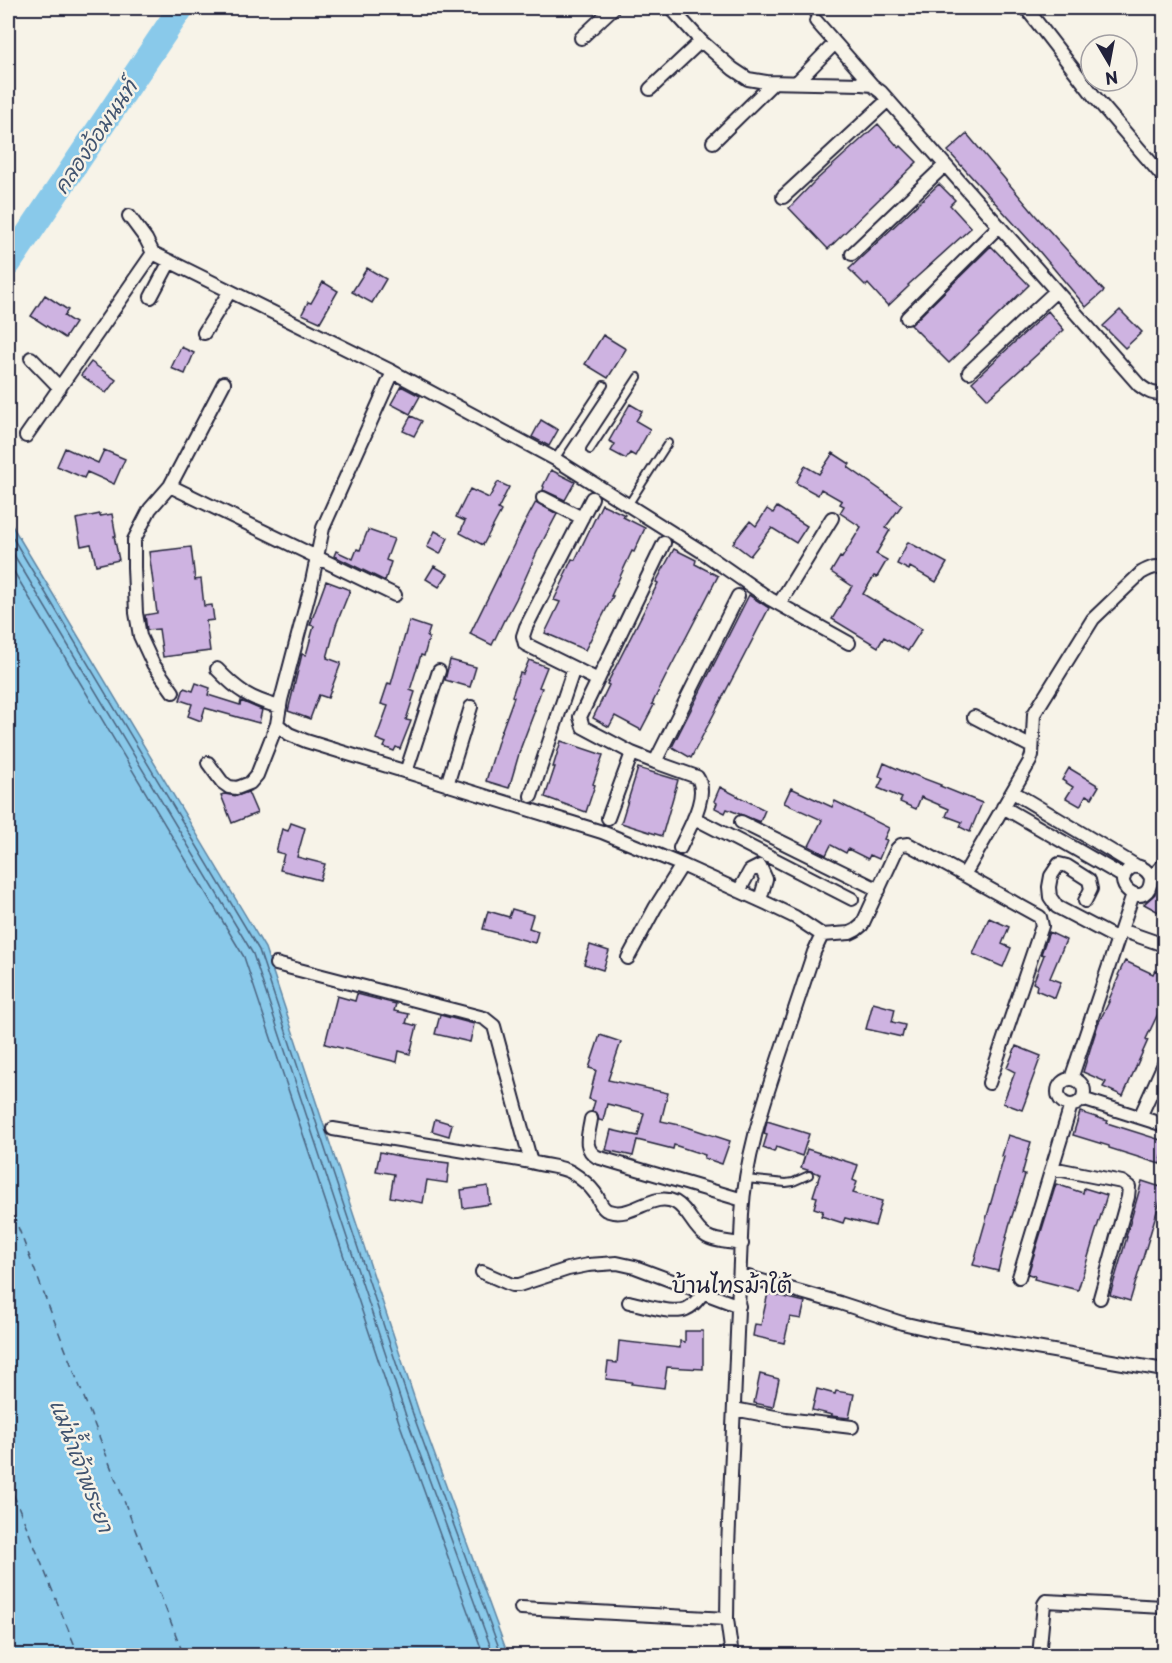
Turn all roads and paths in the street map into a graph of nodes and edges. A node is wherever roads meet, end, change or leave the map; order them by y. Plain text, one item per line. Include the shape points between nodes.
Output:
1 (613, 8) edge
2 (671, 8) edge
3 (1026, 8) edge
4 (816, 21) dead end
5 (581, 38) dead end
6 (701, 41) junction
7 (835, 43) junction
8 (773, 82) junction
9 (797, 82) junction
10 (872, 85) junction
11 (650, 89) dead end
12 (888, 100) junction
13 (713, 142) dead end
14 (1160, 163) edge
15 (945, 165) junction
16 (1164, 178) edge
17 (783, 197) dead end
18 (129, 216) dead end
19 (999, 226) junction
20 (153, 254) junction
21 (852, 254) dead end
22 (170, 261) junction
23 (230, 291) junction
24 (1056, 291) junction
25 (151, 297) dead end
26 (907, 318) dead end
27 (204, 333) dead end
28 (31, 358) dead end
29 (393, 372) junction
30 (969, 372) dead end
31 (638, 377) dead end
32 (224, 382) dead end
33 (604, 385) dead end
34 (60, 388) junction
35 (1164, 391) edge
36 (26, 436) dead end
37 (668, 443) dead end
38 (590, 450) dead end
39 (555, 459) junction
40 (170, 486) junction
41 (543, 498) dead end
42 (592, 498) dead end
43 (628, 505) junction
44 (582, 518) junction
45 (832, 518) dead end
46 (664, 543) dead end
47 (316, 558) junction
48 (1164, 569) edge
49 (395, 595) dead end
50 (738, 596) dead end
51 (779, 604) junction
52 (849, 643) dead end
53 (574, 668) junction
54 (217, 669) dead end
55 (439, 671) dead end
56 (598, 680) junction
57 (173, 692) dead end
58 (280, 707) junction
59 (471, 707) dead end
60 (974, 717) dead end
61 (277, 724) junction
62 (1032, 747) junction
63 (632, 753) junction
64 (655, 762) junction
65 (208, 763) dead end
66 (406, 772) junction
67 (447, 785) junction
68 (1013, 792) junction
69 (531, 796) dead end
70 (1003, 807) junction
71 (608, 818) dead end
72 (694, 818) junction
73 (741, 822) dead end
74 (680, 848) dead end
75 (763, 860) junction
76 (1164, 864) edge
77 (682, 865) junction
78 (1138, 867) junction
79 (964, 875) junction
80 (1124, 877) junction
81 (1151, 878) junction
82 (879, 890) junction
83 (739, 891) junction
84 (1133, 894) junction
85 (852, 899) dead end
86 (760, 900) junction
87 (1085, 901) dead end
88 (1120, 934) junction
89 (822, 935) junction
90 (1164, 945) edge
91 (628, 958) dead end
92 (276, 964) dead end
93 (1164, 1064) edge
94 (1071, 1079) junction
95 (989, 1083) dead end
96 (1082, 1099) junction
97 (1071, 1106) junction
98 (1140, 1117) junction
99 (591, 1119) dead end
100 (1164, 1125) edge
101 (333, 1130) dead end
102 (531, 1162) junction
103 (1052, 1168) junction
104 (809, 1175) dead end
105 (745, 1179) junction
106 (743, 1200) junction
107 (742, 1244) junction
108 (482, 1272) dead end
109 (741, 1275) junction
110 (1019, 1277) dead end
111 (703, 1293) junction
112 (1100, 1298) dead end
113 (629, 1302) dead end
114 (739, 1306) junction
115 (1164, 1370) edge
116 (734, 1408) junction
117 (852, 1427) dead end
118 (1164, 1607) edge
119 (521, 1608) dead end
120 (728, 1619) junction
121 (732, 1656) edge
122 (1039, 1656) edge

1 - 5 street
2 - 6 street
3 - 14 street via 1094,96
4 - 7 street
6 - 8 street via 748,79
6 - 11 street
7 - 9 street
7 - 10 street
8 - 9 street
8 - 13 street
9 - 10 street
10 - 12 street
12 - 15 street
12 - 17 street
14 - 16 street
15 - 19 street
15 - 21 street
18 - 20 street
19 - 24 street
19 - 26 street
20 - 22 street
20 - 34 street
22 - 23 street
22 - 25 street
23 - 27 street
23 - 29 street
24 - 30 street
24 - 35 street via 1139,386 1151,393
28 - 34 street
29 - 39 street
29 - 47 street via 323,528
31 - 38 lane
32 - 40 street
33 - 39 lane
34 - 36 street
37 - 43 lane
39 - 43 street via 579,468
40 - 47 street
40 - 57 street via 150,509 134,540 134,567 140,636 153,664
41 - 44 street
42 - 44 street
43 - 51 street
44 - 53 street via 523,636 525,644
45 - 51 street
46 - 56 street
47 - 49 street
47 - 58 street
48 - 62 street via 1150,568 1141,573 1093,619 1034,714
50 - 64 street
51 - 52 street
53 - 56 street
53 - 69 street
54 - 58 street via 248,696
55 - 66 street
56 - 63 street via 580,717 583,727
58 - 61 street
59 - 67 street
60 - 62 street
61 - 65 street via 257,775 250,783 229,787
61 - 66 street via 306,741
62 - 68 street via 1030,761
63 - 64 street
63 - 71 street
64 - 72 street via 697,777 701,783 700,797
66 - 67 street
67 - 77 street via 602,832
68 - 70 street
68 - 78 street
70 - 79 street
70 - 80 street
72 - 74 street
72 - 75 street
73 - 82 street
75 - 83 street via 750,871
75 - 85 street
75 - 86 street via 766,879
76 - 81 street
77 - 83 street
77 - 91 street
78 - 80 street via 1128,870
78 - 81 street via 1148,871
79 - 82 street via 908,844 901,844
79 - 95 street via 1040,918 1042,926
80 - 84 street via 1123,884
81 - 84 street via 1147,891
82 - 89 street via 856,930
83 - 86 street
84 - 88 street
86 - 89 street
87 - 88 street via 1091,889 1089,880 1059,864 1049,887 1057,907
88 - 90 street
88 - 94 street
89 - 105 street via 769,1086
92 - 102 street via 490,1022
93 - 98 street
94 - 96 street via 1082,1085
94 - 97 street via 1064,1080 1057,1092 1064,1104
96 - 97 street
96 - 98 street
97 - 103 street
98 - 100 street
99 - 106 street via 587,1147 597,1157
101 - 102 street
102 - 107 street via 570,1171 594,1191 609,1211 633,1210 658,1200 673,1201 704,1235
103 - 110 street
103 - 112 street via 1122,1182 1129,1187
104 - 105 lane via 786,1183
105 - 106 street
106 - 107 street
107 - 109 street
108 - 111 street via 519,1285 568,1269 617,1263
109 - 114 street
109 - 115 street via 937,1331
111 - 113 street via 687,1309 677,1311
111 - 114 street
114 - 116 street
116 - 117 street
116 - 120 street
118 - 122 street via 1046,1601
119 - 120 street
120 - 121 street

